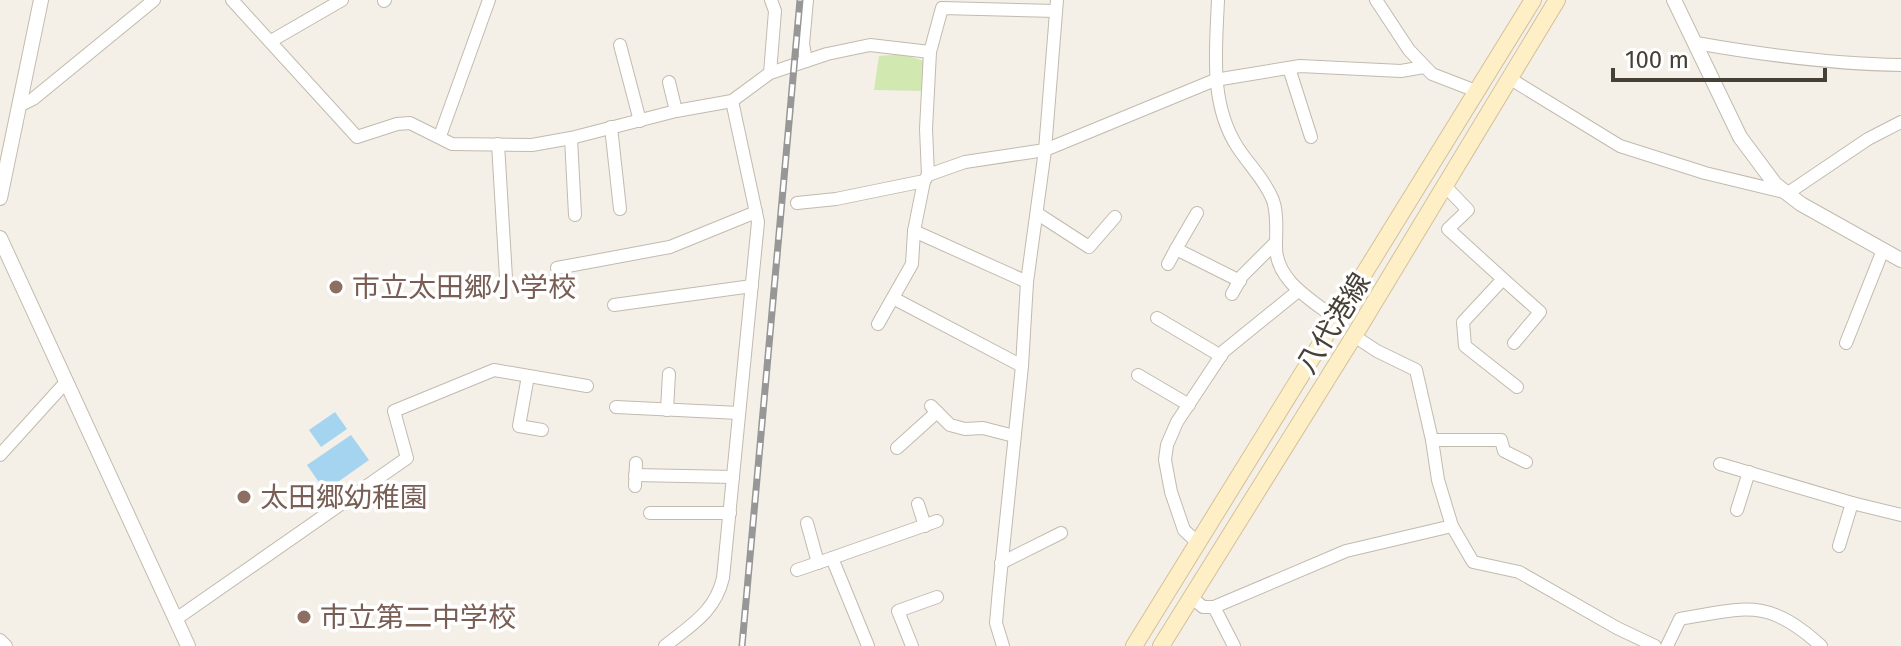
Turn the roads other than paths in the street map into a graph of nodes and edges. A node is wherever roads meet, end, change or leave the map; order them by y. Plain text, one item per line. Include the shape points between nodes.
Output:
1 (41, 0) edge
2 (154, 0) edge
3 (232, 0) edge
4 (342, 0) edge
5 (489, 0) edge
6 (771, 0) edge
7 (807, 0) edge
8 (1218, 0) edge
9 (1376, 0) edge
10 (1533, 0) edge
11 (1557, 0) edge
12 (1674, 0) edge
13 (943, 4) edge
14 (1056, 5) edge
15 (271, 41) junction
16 (1696, 43) junction
17 (620, 45) dead end
18 (930, 52) junction
19 (806, 61) junction
20 (1901, 65) edge
21 (1424, 67) junction
22 (1289, 68) junction
23 (770, 73) junction
24 (1509, 78) junction
25 (1215, 80) junction
26 (669, 82) dead end
27 (1476, 91) junction
28 (732, 101) junction
29 (19, 106) junction
30 (676, 111) junction
31 (640, 121) junction
32 (1901, 122) edge
33 (611, 127) junction
34 (440, 136) junction
35 (1311, 137) dead end
36 (571, 138) junction
37 (498, 144) junction
38 (1045, 150) junction
39 (926, 178) junction
40 (1444, 185) junction
41 (1788, 193) junction
42 (0, 195) edge
43 (797, 203) dead end
44 (620, 209) dead end
45 (756, 212) junction
46 (1197, 213) dead end
47 (1038, 214) junction
48 (575, 215) dead end
49 (1115, 217) dead end
50 (914, 231) junction
51 (0, 238) edge
52 (1276, 242) junction
53 (1176, 249) junction
54 (1883, 250) junction
55 (1901, 260) edge
56 (1168, 264) dead end
57 (557, 268) dead end
58 (506, 278) dead end
59 (1503, 279) junction
60 (1240, 281) junction
61 (1027, 282) junction
62 (752, 286) junction
63 (1298, 291) junction
64 (1232, 294) dead end
65 (893, 298) junction
66 (622, 308) dead end
67 (1157, 318) dead end
68 (1336, 319) junction
69 (878, 324) dead end
70 (1354, 336) junction
71 (1514, 343) dead end
72 (1846, 343) dead end
73 (1221, 356) junction
74 (1022, 366) junction
75 (669, 374) dead end
76 (1138, 375) dead end
77 (528, 376) junction
78 (66, 382) junction
79 (587, 386) dead end
80 (1499, 390) dead end
81 (624, 403) dead end
82 (1189, 405) junction
83 (667, 410) junction
84 (739, 413) junction
85 (542, 430) dead end
86 (1014, 436) junction
87 (1432, 440) junction
88 (897, 448) dead end
89 (0, 455) edge
90 (1526, 462) dead end
91 (1720, 464) dead end
92 (1749, 472) junction
93 (635, 475) dead end
94 (733, 477) junction
95 (1852, 503) junction
96 (918, 504) dead end
97 (1737, 510) dead end
98 (650, 513) dead end
99 (730, 513) junction
100 (1901, 515) edge
101 (807, 523) dead end
102 (1452, 526) junction
103 (1061, 533) dead end
104 (1198, 543) junction
105 (1839, 546) dead end
106 (832, 558) junction
107 (818, 563) junction
108 (1001, 563) junction
109 (797, 570) dead end
110 (937, 597) dead end
111 (1191, 597) junction
112 (1214, 607) junction
113 (176, 619) junction
114 (0, 640) edge
115 (667, 645) edge
116 (6, 646) edge
117 (188, 646) edge
118 (868, 646) edge
119 (912, 646) edge
120 (1003, 646) edge
121 (1134, 646) edge
122 (1161, 646) edge
123 (1234, 646) edge
124 (1655, 646) edge
125 (1667, 646) edge
126 (1821, 646) edge

1 - 29 street
2 - 29 street
3 - 15 street
4 - 15 street
5 - 34 street
6 - 23 street via 775,11
7 - 19 street
8 - 25 street
9 - 21 street
10 - 27 main road, 八代港線
11 - 24 main road, 八代港線
12 - 16 street
13 - 14 street
13 - 18 street
14 - 38 street
15 - 34 street via 357,137 410,123
16 - 20 street via 1770,56
16 - 41 street via 1740,137 1775,184
17 - 31 street
18 - 19 street via 870,45
18 - 39 street
19 - 23 street
21 - 22 street
21 - 27 street
22 - 25 street
22 - 35 street
23 - 28 street
24 - 40 main road, 八代港線
24 - 41 street via 1620,146
25 - 38 street
25 - 52 street via 1225,124 1274,202
26 - 30 street
27 - 68 main road, 八代港線
28 - 30 street
28 - 45 street
29 - 42 street
30 - 31 street
31 - 33 street
32 - 41 street
33 - 36 street
33 - 44 street
34 - 37 street via 452,144
36 - 37 street
36 - 48 street
37 - 58 street
38 - 39 street via 965,162
38 - 47 street
39 - 43 street
39 - 50 street
40 - 59 street via 1468,210 1448,229
40 - 70 main road, 八代港線
41 - 54 street
45 - 57 street via 670,247
45 - 62 street
46 - 53 street
47 - 49 street via 1089,247
47 - 61 street
50 - 61 street
50 - 65 street via 912,264
51 - 78 street
52 - 60 street
52 - 63 street via 1276,255
53 - 56 street
53 - 60 street
54 - 55 street
54 - 72 street
59 - 71 street via 1540,312
59 - 80 street via 1463,322 1465,346 1512,383
60 - 64 street
61 - 74 street
62 - 66 street
62 - 84 street
63 - 68 street
63 - 73 street
65 - 69 street
65 - 74 street
67 - 73 street
68 - 104 main road, 八代港線
70 - 87 street via 1416,370
70 - 111 main road, 八代港線
73 - 82 street
74 - 86 street
75 - 83 street
76 - 82 street
77 - 79 street
77 - 85 street via 519,426
77 - 113 street via 494,370 394,411 407,458
78 - 89 street
78 - 113 street
81 - 83 street
82 - 104 street via 1167,445 1165,460 1184,530
83 - 84 street
84 - 94 street
86 - 88 street via 950,425 934,409
86 - 108 street
87 - 90 street via 1501,440 1504,451
87 - 102 street
91 - 92 street
92 - 95 street via 1776,487
92 - 97 street
93 - 94 street via 688,471
94 - 99 street
95 - 100 street
95 - 105 street
96 - 106 street via 931,524
98 - 99 street
99 - 115 street via 719,595
101 - 107 street
102 - 112 street via 1346,551
102 - 124 street via 1473,562 1519,572
103 - 108 street
104 - 121 main road, 八代港線
106 - 107 street
106 - 118 street
107 - 109 street
108 - 120 street via 996,623
110 - 119 street via 898,611
111 - 112 street via 1203,607
111 - 122 main road, 八代港線
112 - 123 street
113 - 117 street
114 - 116 street
125 - 126 street via 1680,619 1754,609 1782,616

